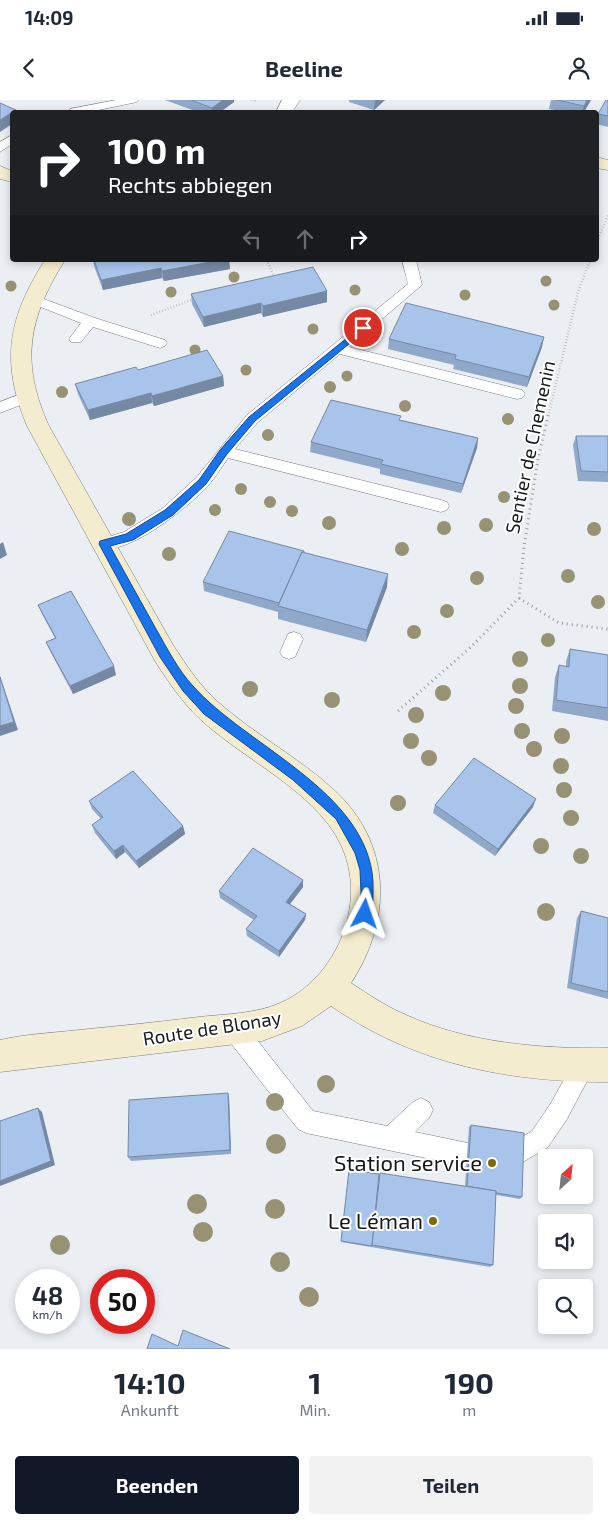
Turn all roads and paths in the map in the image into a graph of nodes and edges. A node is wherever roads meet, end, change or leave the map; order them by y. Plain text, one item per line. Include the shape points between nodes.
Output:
1 (133, 100) edge
2 (252, 100) edge
3 (257, 102) dead end
4 (84, 110) edge
5 (608, 215) edge
6 (599, 237) edge
7 (54, 262) edge
8 (267, 262) edge
9 (409, 262) edge
10 (589, 262) edge
11 (276, 282) edge
12 (201, 298) edge
13 (33, 300) junction
14 (90, 321) junction
15 (133, 333) junction
16 (76, 339) dead end
17 (160, 343) dead end
18 (337, 349) junction
19 (517, 394) dead end
20 (26, 398) junction
21 (0, 408) edge
22 (224, 452) junction
23 (441, 506) dead end
24 (104, 544) junction
25 (520, 598) junction
26 (608, 629) edge
27 (398, 711) dead end
28 (330, 987) junction
29 (234, 1029) junction
30 (0, 1056) edge
31 (596, 1066) edge
32 (421, 1110) dead end
33 (392, 1138) junction

1 - 4 lane
2 - 3 path
5 - 6 path
7 - 13 main road, Route de Blonay
8 - 11 path
9 - 18 lane via 415,285
10 - 25 path, Sentier de Chemenin via 578,292 538,459 524,547
12 - 15 path via 152,315
13 - 14 lane
13 - 20 main road, Route de Blonay via 22,333 20,355
14 - 15 lane
14 - 16 lane
15 - 17 lane
18 - 19 lane via 424,374
18 - 22 lane via 252,419
20 - 21 lane
20 - 24 main road, Route de Blonay via 38,426
22 - 23 lane via 334,485
22 - 24 lane via 202,482 169,512 129,537
24 - 28 main road, Route de Blonay via 187,688 220,720 332,806 353,836 366,870 365,914 350,957
25 - 26 path via 559,623
25 - 27 path via 471,647
28 - 29 main road, Route de Blonay via 289,1016
28 - 31 main road via 383,1021 434,1042 498,1056
29 - 30 main road, Route de Blonay
29 - 33 lane via 306,1121
31 - 33 lane via 540,1139 503,1162
32 - 33 lane

